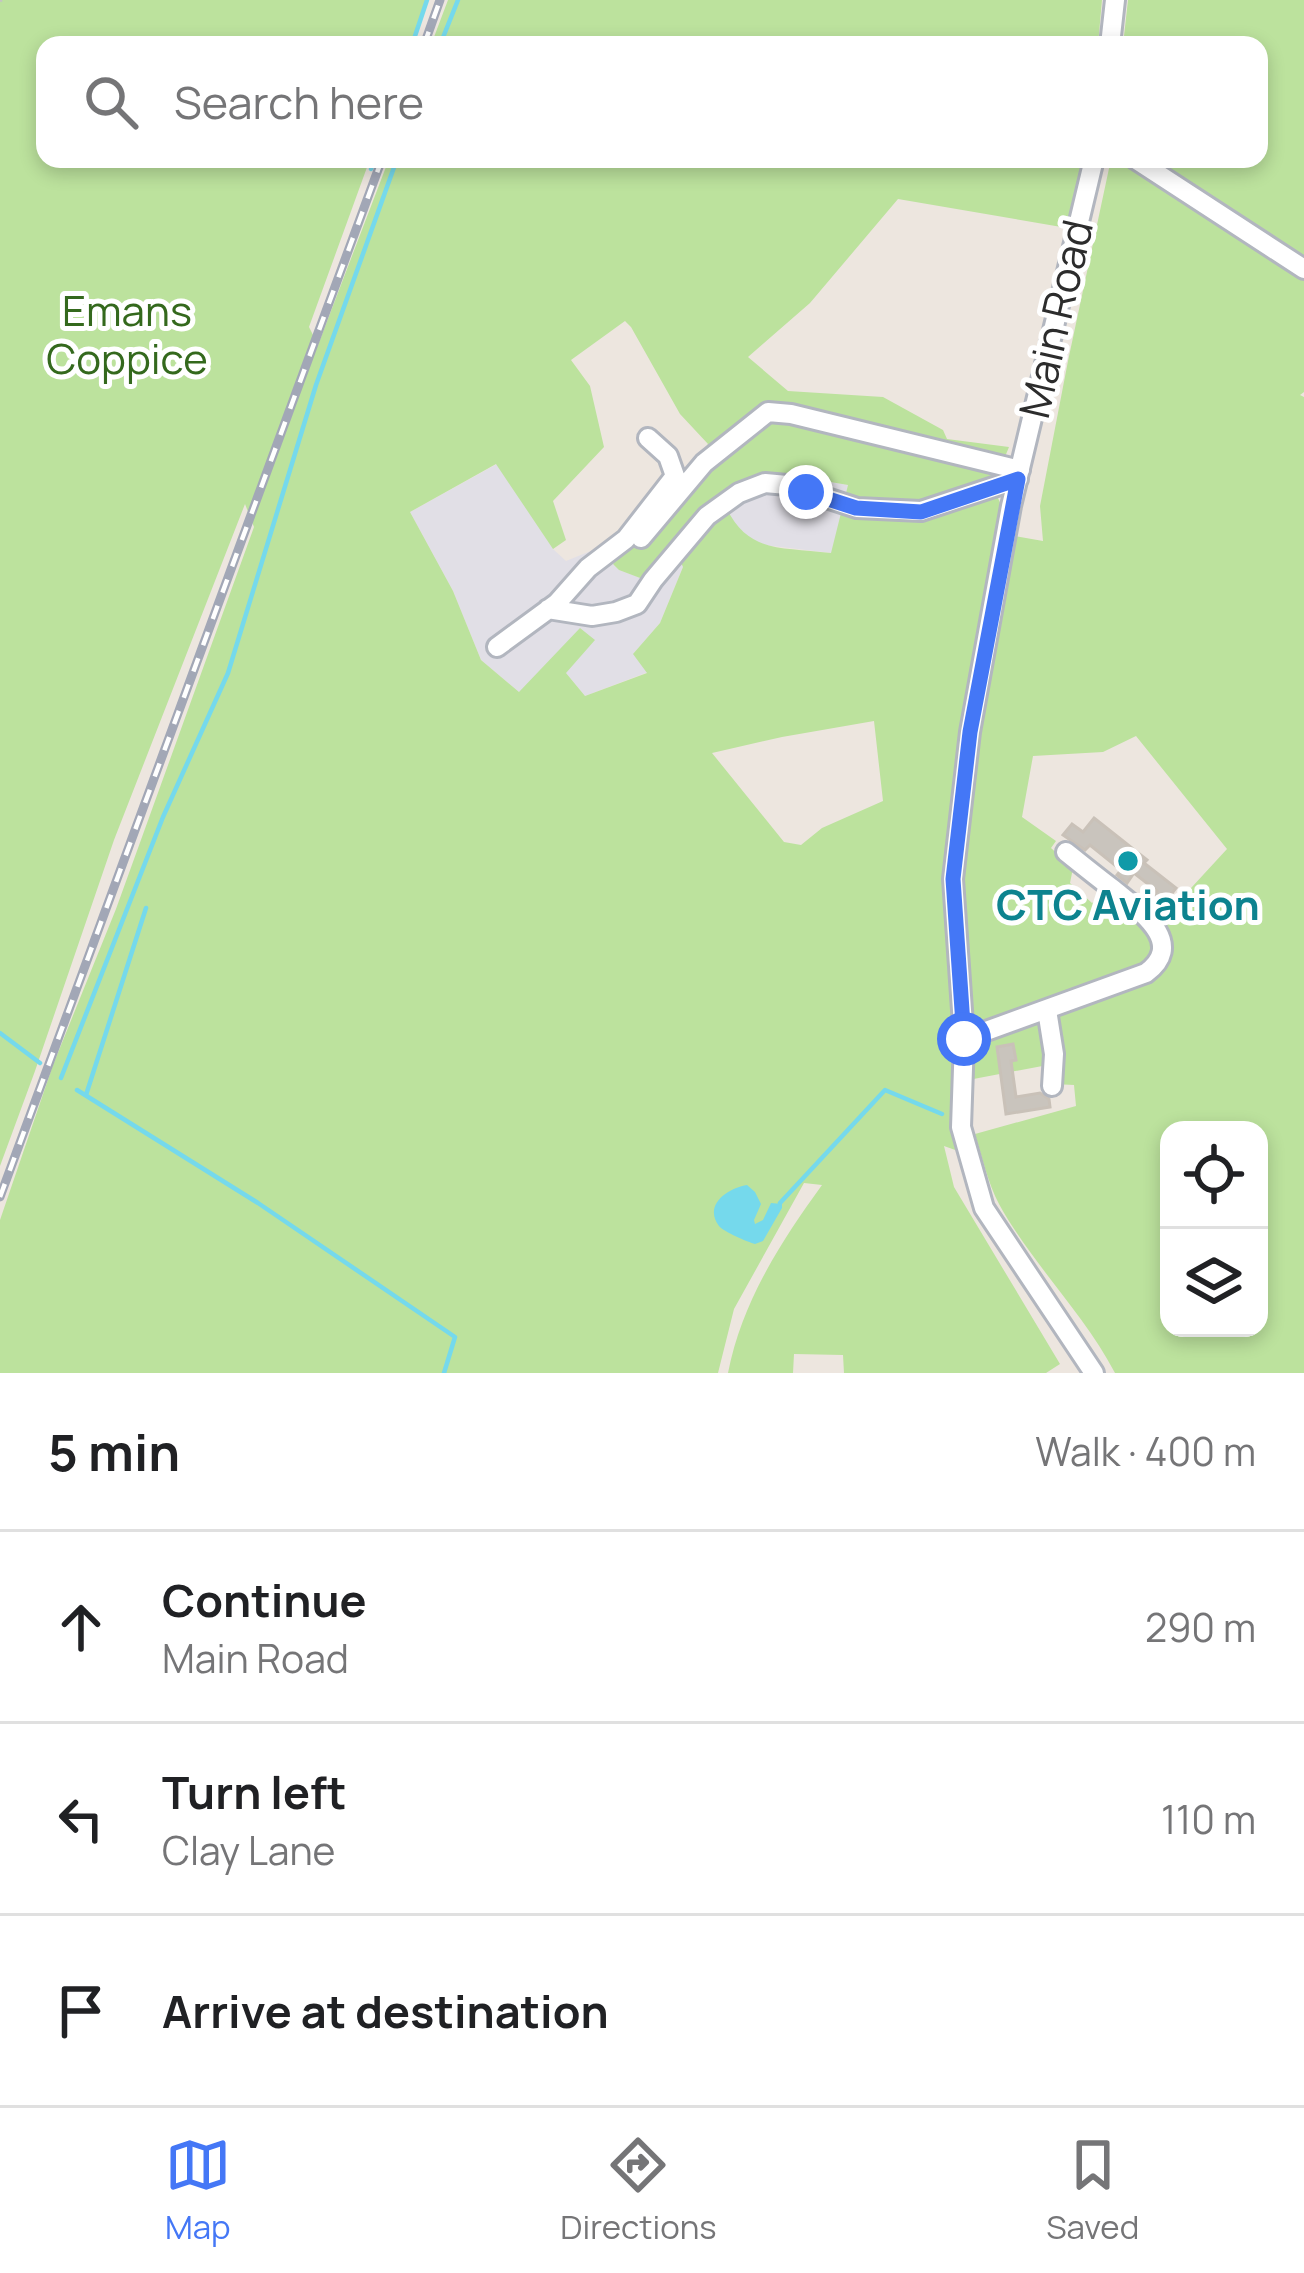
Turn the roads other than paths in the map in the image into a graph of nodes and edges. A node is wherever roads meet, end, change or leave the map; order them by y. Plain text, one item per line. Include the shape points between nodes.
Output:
1 (1115, 0) edge
2 (1111, 36) edge
3 (1092, 168) edge
4 (1149, 168) edge
5 (1304, 269) edge
6 (649, 439) dead end
7 (1019, 474) junction
8 (640, 538) dead end
9 (548, 609) junction
10 (497, 647) dead end
11 (1066, 852) dead end
12 (1047, 1010) junction
13 (964, 1039) junction
14 (1052, 1086) dead end
15 (1089, 1371) edge

1 - 2 street
3 - 7 street, Main Road
4 - 5 street
6 - 9 street via 675,476 626,539
7 - 8 street via 768,412 704,463
7 - 9 street via 921,512 856,508 765,483 707,516 637,604 592,616
7 - 13 street, Main Road via 970,732 953,879
9 - 10 street
11 - 12 street via 1150,920 1162,956 1146,973
12 - 13 street
12 - 14 street
13 - 15 street, Main Road via 962,1127 984,1208

